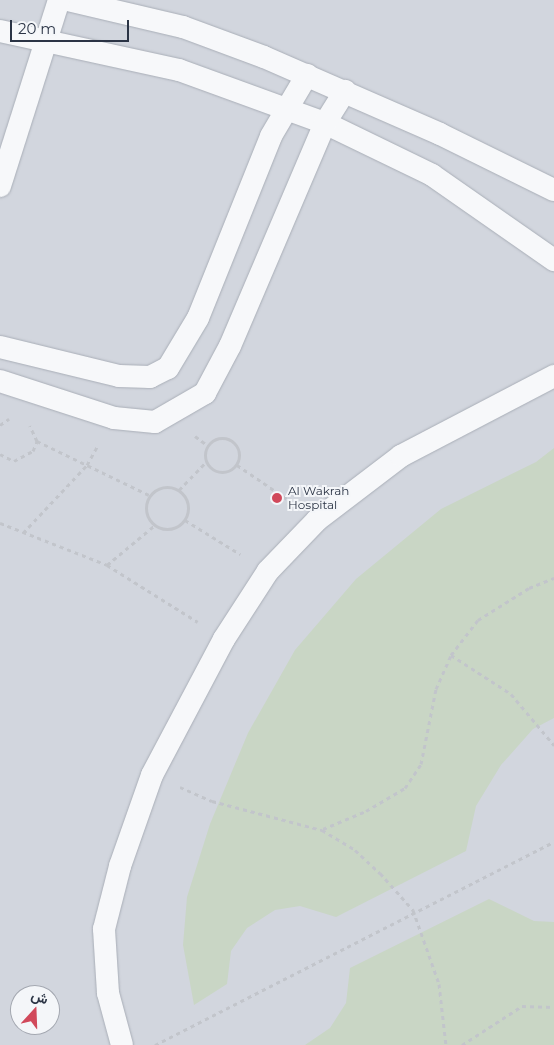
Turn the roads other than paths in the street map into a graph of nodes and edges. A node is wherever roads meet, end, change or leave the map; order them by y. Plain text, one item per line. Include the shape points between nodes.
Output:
1 (59, 0) edge
2 (68, 0) edge
3 (0, 31) edge
4 (45, 38) junction
5 (307, 75) junction
6 (344, 91) junction
7 (284, 108) junction
8 (325, 123) junction
9 (0, 186) edge
10 (554, 190) edge
11 (554, 260) edge
12 (0, 347) edge
13 (554, 376) edge
14 (0, 381) edge
15 (122, 1045) edge

1 - 4 lane
2 - 5 lane via 183,27
3 - 4 lane
4 - 7 lane via 179,70
4 - 9 lane
5 - 6 lane
5 - 7 lane
6 - 8 lane
6 - 10 lane
7 - 8 lane
7 - 12 lane via 198,318 168,368 150,376 118,376
8 - 11 lane via 432,175
8 - 14 lane via 230,346 205,393 155,422 114,418
13 - 15 lane via 402,456 316,520 268,571 224,639 152,775 120,866 104,929 108,993

